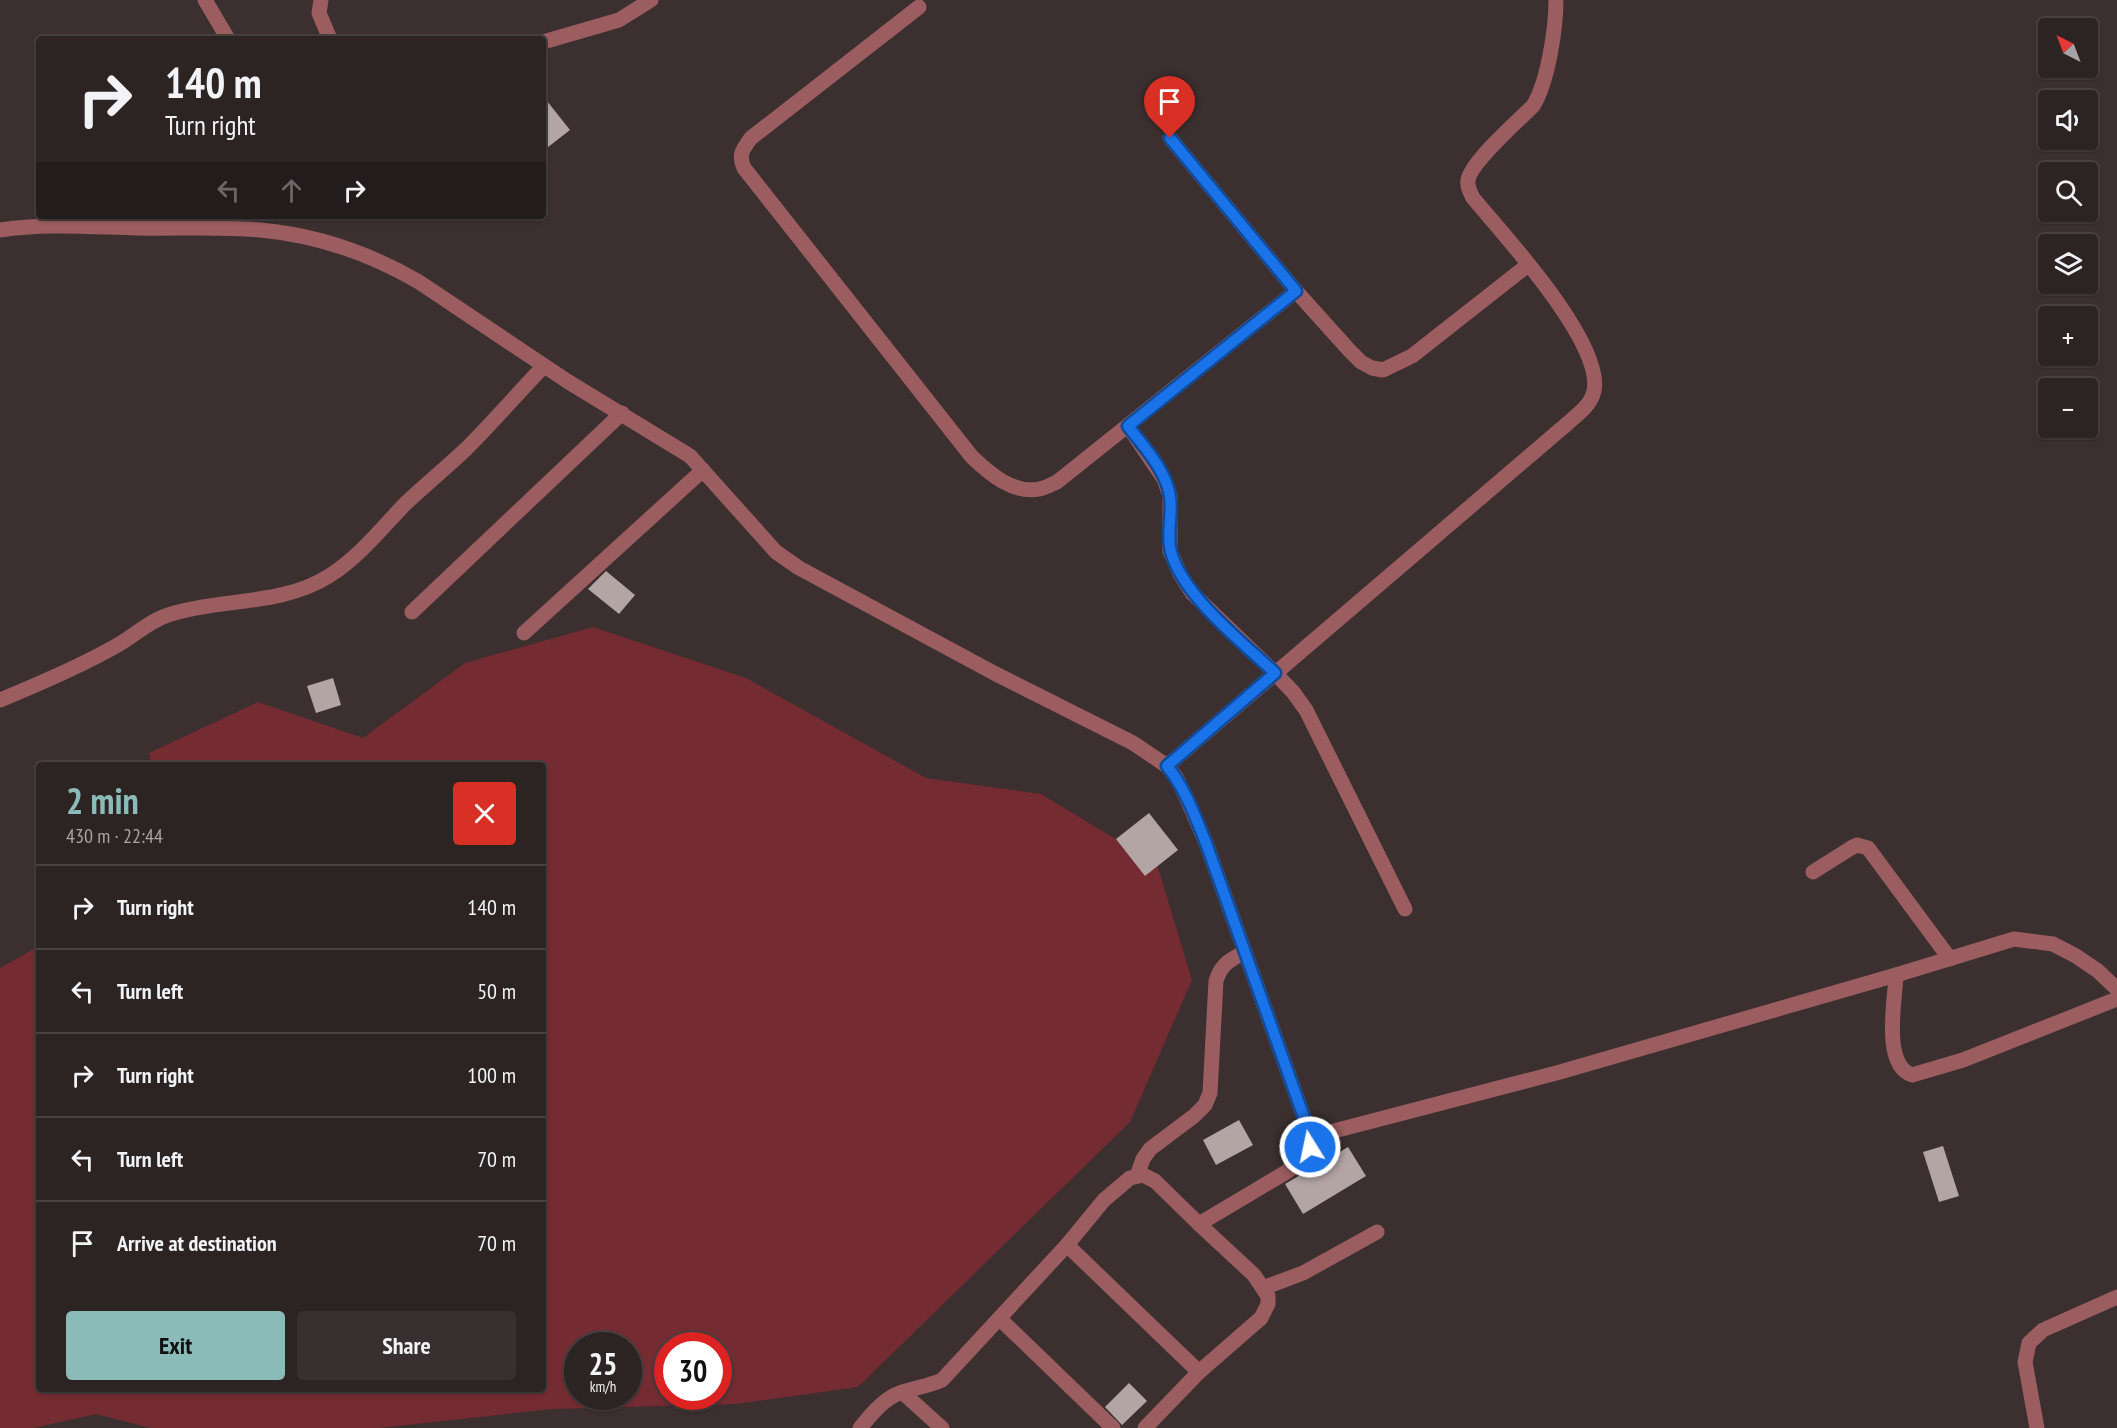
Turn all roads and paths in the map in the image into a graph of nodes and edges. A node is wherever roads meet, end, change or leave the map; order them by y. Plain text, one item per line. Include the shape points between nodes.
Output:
1 (205, 0) edge
2 (651, 0) edge
3 (1556, 0) edge
4 (317, 4) edge
5 (919, 7) dead end
6 (226, 36) edge
7 (329, 36) edge
8 (546, 41) edge
9 (1170, 138) dead end
10 (173, 219) edge
11 (163, 228) junction
12 (0, 230) edge
13 (1528, 264) junction
14 (1296, 291) junction
15 (544, 366) junction
16 (622, 413) junction
17 (1128, 426) junction
18 (703, 470) junction
19 (412, 612) dead end
20 (524, 633) dead end
21 (1275, 673) junction
22 (0, 700) edge
23 (1167, 766) junction
24 (1813, 872) dead end
25 (1405, 909) dead end
26 (1245, 952) junction
27 (1950, 959) junction
28 (1896, 975) junction
29 (2117, 989) edge
30 (2117, 999) edge
31 (1311, 1137) junction
32 (1137, 1176) junction
33 (1199, 1224) junction
34 (1377, 1232) dead end
35 (1067, 1245) junction
36 (1263, 1288) junction
37 (2117, 1297) edge
38 (999, 1319) junction
39 (1199, 1372) junction
40 (902, 1392) junction
41 (860, 1428) edge
42 (942, 1428) edge
43 (1113, 1428) edge
44 (1145, 1428) edge
45 (2037, 1428) edge

1 - 6 street
2 - 8 street via 619,20
3 - 13 street via 1546,79 1540,95 1475,166 1468,179 1473,198
4 - 7 street
5 - 17 street via 751,138 740,159 744,168 972,457 988,472 1022,489 1040,489 1057,482
9 - 14 street
10 - 11 street
11 - 12 street via 74,226
11 - 15 street via 260,230 302,236 357,253 419,282
13 - 14 street via 1412,356 1383,370 1362,362
13 - 21 street via 1573,326 1586,352 1595,381 1588,404
14 - 17 street
15 - 16 street
15 - 22 street via 369,545 331,575 292,593 168,615 104,653
16 - 18 street via 684,451
16 - 19 street
17 - 21 street via 1164,479 1170,496 1170,551 1180,574 1192,593
18 - 20 street
18 - 23 street via 776,552 798,568 1133,743
21 - 23 street
21 - 25 street via 1306,710
23 - 26 street via 1176,777 1206,843
24 - 27 street via 1857,845 1868,848
26 - 31 street
26 - 32 street via 1219,969 1212,1084 1205,1105 1150,1149
27 - 28 street
27 - 29 street via 2014,939 2053,944 2098,971
28 - 30 street via 1893,1046 1900,1068 1912,1075 1963,1060
28 - 31 street via 1560,1072
31 - 33 street via 1306,1154 1288,1171
32 - 33 street via 1155,1181
32 - 35 street via 1116,1188
33 - 36 street
34 - 36 street via 1303,1273
35 - 38 street
35 - 39 street
36 - 39 street via 1268,1304 1261,1318
37 - 45 street via 2043,1330 2029,1343 2025,1362
38 - 40 street via 942,1380
38 - 43 street
39 - 44 street
40 - 41 street via 886,1400
40 - 42 street

